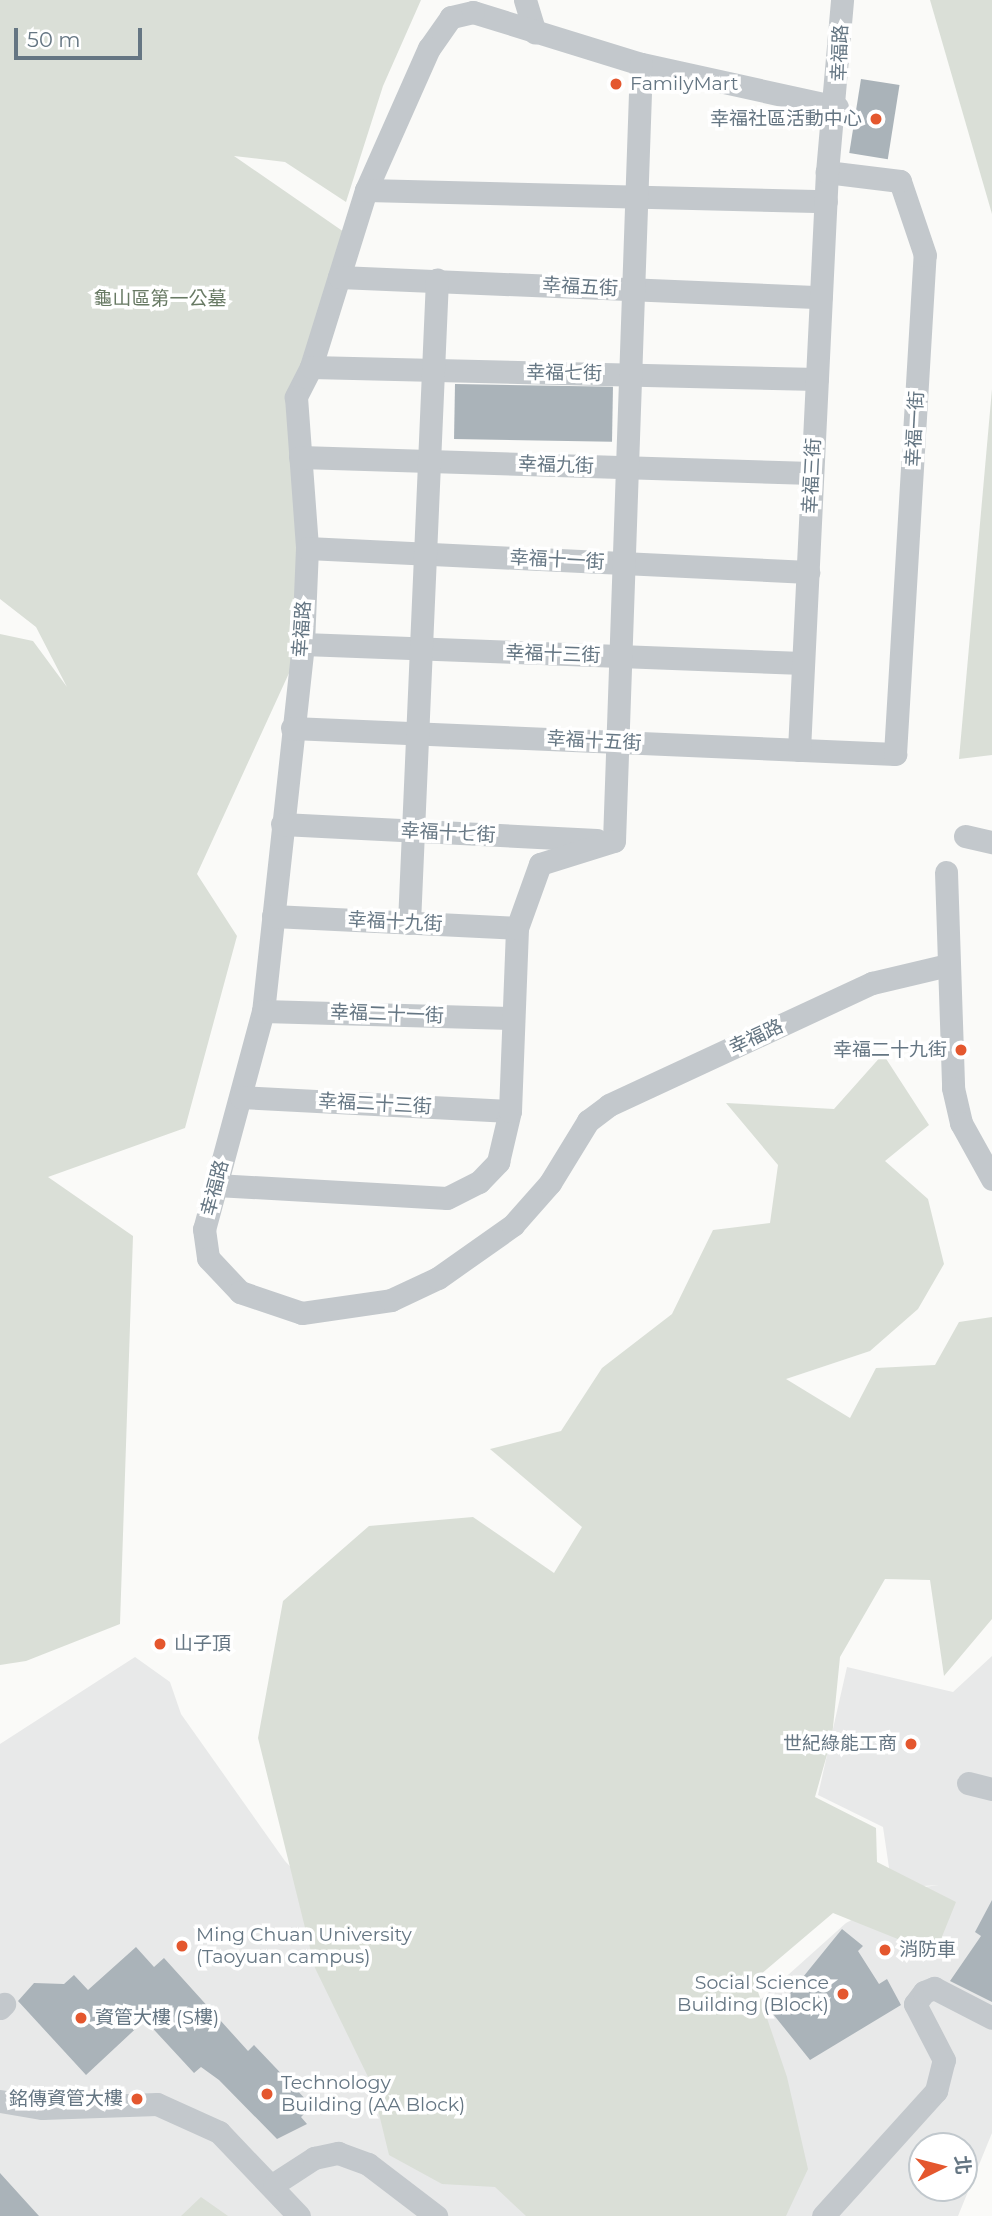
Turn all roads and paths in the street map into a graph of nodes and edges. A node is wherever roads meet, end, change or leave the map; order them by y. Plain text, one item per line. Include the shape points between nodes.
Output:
1 (525, 0) edge
2 (842, 0) edge
3 (535, 33) junction
4 (641, 64) junction
5 (838, 107) junction
6 (827, 172) junction
7 (366, 190) junction
8 (637, 198) junction
9 (825, 201) junction
10 (339, 277) junction
11 (437, 280) junction
12 (634, 289) junction
13 (821, 297) junction
14 (312, 367) junction
15 (433, 370) junction
16 (632, 375) junction
17 (817, 379) junction
18 (300, 457) junction
19 (429, 461) junction
20 (627, 468) junction
21 (812, 473) junction
22 (307, 548) junction
23 (425, 552) junction
24 (624, 564) junction
25 (807, 572) junction
26 (303, 644) junction
27 (421, 650) junction
28 (621, 656) junction
29 (803, 663) junction
30 (292, 728) junction
31 (417, 733) junction
32 (617, 742) junction
33 (799, 750) junction
34 (895, 754) joint
35 (282, 824) junction
36 (413, 831) junction
37 (965, 836) dead end
38 (614, 841) junction
39 (992, 842) edge
40 (946, 872) dead end
41 (273, 916) junction
42 (409, 923) junction
43 (517, 928) junction
44 (948, 965) junction
45 (263, 1011) junction
46 (512, 1018) junction
47 (241, 1097) junction
48 (510, 1111) junction
49 (992, 1179) edge
50 (216, 1185) junction
51 (968, 1783) dead end
52 (992, 1789) edge
53 (992, 2018) edge
54 (0, 2101) edge
55 (274, 2184) junction
56 (299, 2216) edge
57 (436, 2216) edge
58 (823, 2216) edge

1 - 3 street
2 - 5 street, 幸福路
3 - 4 street
3 - 7 street, 幸福路 via 461,12 442,27
4 - 5 street
4 - 8 street
5 - 6 street, 幸福三街
6 - 9 street, 幸福三街
6 - 34 street, 幸福一街 via 900,181 925,255
7 - 8 street
7 - 10 street, 幸福路
8 - 9 street
8 - 12 street
9 - 13 street, 幸福三街
10 - 11 street, 幸福五街
10 - 14 street, 幸福路
11 - 12 street, 幸福五街
11 - 15 street
12 - 13 street, 幸福五街
12 - 16 street
13 - 17 street, 幸福三街
14 - 15 street, 幸福七街
14 - 18 street, 幸福路 via 296,397
15 - 16 street, 幸福七街
15 - 19 street
16 - 17 street, 幸福七街
16 - 20 street
17 - 21 street, 幸福三街
18 - 19 street, 幸福九街
18 - 22 street, 幸福路
19 - 20 street, 幸福九街
19 - 23 street
20 - 21 street, 幸福九街
20 - 24 street
21 - 25 street, 幸福三街
22 - 23 street, 幸福十一街
22 - 26 street, 幸福路
23 - 24 street, 幸福十一街
23 - 27 street
24 - 25 street, 幸福十一街
24 - 28 street
25 - 29 street, 幸福三街
26 - 27 street, 幸福十三街
26 - 30 street, 幸福路
27 - 28 street, 幸福十三街
27 - 31 street
28 - 29 street, 幸福十三街
28 - 32 street
29 - 33 street, 幸福三街
30 - 31 street, 幸福十五街
30 - 35 street, 幸福路
31 - 32 street, 幸福十五街
31 - 36 street
32 - 33 street, 幸福十五街
32 - 38 street
33 - 34 street, 幸福十五街
35 - 36 street, 幸福十七街
35 - 41 street, 幸福路
36 - 38 street, 幸福十七街
36 - 42 street
37 - 39 street
38 - 43 street via 540,864
40 - 44 street
41 - 42 street, 幸福十九街
41 - 45 street, 幸福路
42 - 43 street, 幸福十九街
43 - 46 street
44 - 49 street via 953,1088 961,1123
44 - 50 street, 幸福路 via 872,983 609,1105 588,1121 550,1183 513,1225 438,1278 391,1300 302,1313 240,1292 208,1258 204,1229
45 - 46 street, 幸福二十一街
45 - 47 street, 幸福路
46 - 48 street
47 - 48 street, 幸福二十三街
47 - 50 street, 幸福路
48 - 50 street via 498,1162 479,1182 447,1198
51 - 52 street
53 - 58 street via 934,1987 924,1992 915,2004 944,2060 936,2091
54 - 55 street via 42,2108 157,2104 219,2132
55 - 56 street
55 - 57 street via 314,2158 338,2153 368,2164

